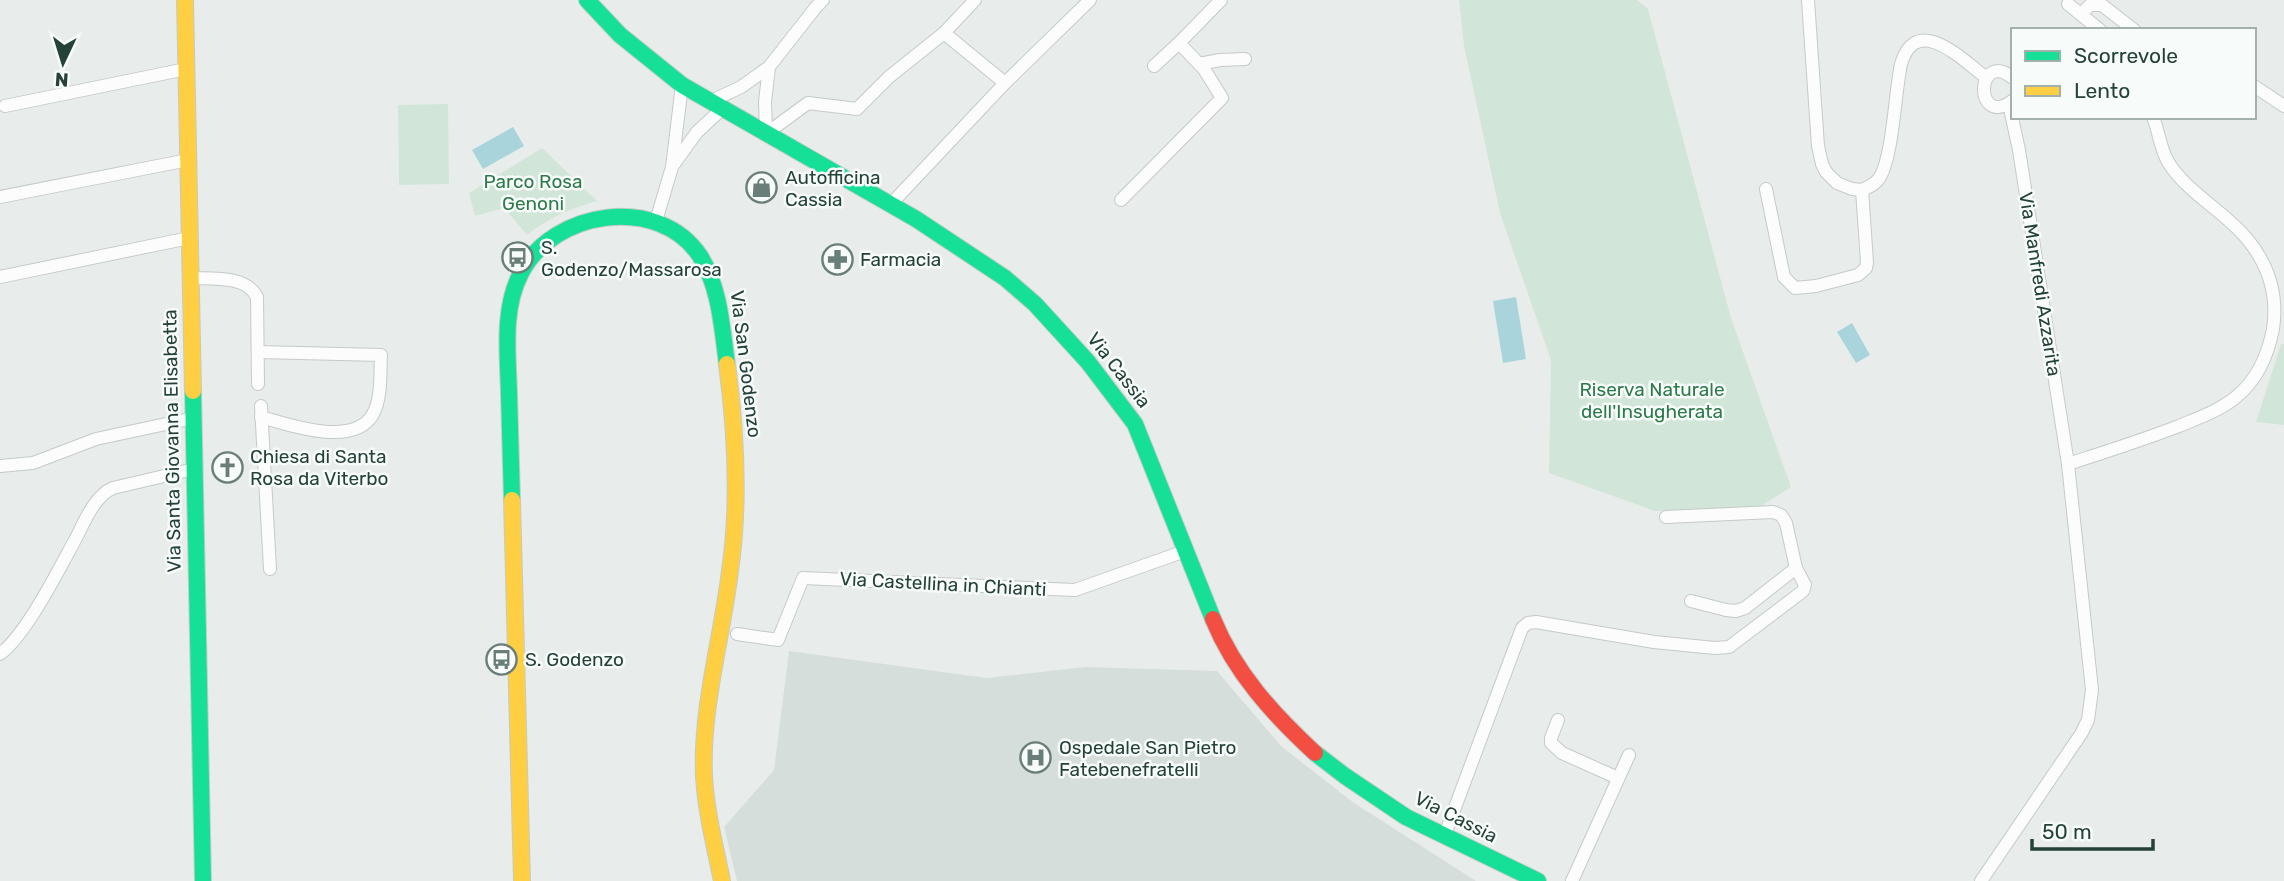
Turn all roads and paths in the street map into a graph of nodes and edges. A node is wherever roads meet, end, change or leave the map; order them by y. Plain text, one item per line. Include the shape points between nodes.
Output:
1 (185, 0) edge
2 (587, 0) edge
3 (975, 0) edge
4 (1090, 0) edge
5 (1221, 0) edge
6 (1808, 0) edge
7 (819, 2) edge
8 (2068, 4) dead end
9 (2081, 14) junction
10 (2098, 28) edge
11 (2131, 28) edge
12 (944, 33) junction
13 (1179, 43) junction
14 (1245, 59) dead end
15 (1199, 64) junction
16 (1154, 66) dead end
17 (769, 67) junction
18 (187, 69) junction
19 (2011, 77) edge
20 (1987, 78) junction
21 (1005, 83) junction
22 (682, 85) junction
23 (2256, 87) edge
24 (2011, 103) edge
25 (717, 105) junction
26 (5, 106) dead end
27 (2284, 107) edge
28 (2014, 119) edge
29 (2154, 119) edge
30 (766, 132) junction
31 (188, 160) junction
32 (672, 167) junction
33 (1766, 189) dead end
34 (1863, 190) junction
35 (0, 197) edge
36 (1122, 200) dead end
37 (891, 204) junction
38 (656, 221) junction
39 (189, 239) junction
40 (0, 277) edge
41 (191, 278) junction
42 (258, 352) junction
43 (258, 384) dead end
44 (194, 418) junction
45 (2068, 464) junction
46 (0, 466) edge
47 (194, 469) junction
48 (1666, 517) dead end
49 (1185, 551) junction
50 (1796, 568) junction
51 (270, 569) dead end
52 (1691, 601) dead end
53 (737, 634) dead end
54 (0, 654) edge
55 (1558, 720) dead end
56 (1629, 755) dead end
57 (1618, 778) junction
58 (1444, 836) junction
59 (203, 881) edge
60 (522, 881) edge
61 (722, 881) edge
62 (1538, 881) edge
63 (1572, 881) edge
64 (1981, 881) edge

1 - 18 street, Via Santa Giovanna Elisabetta
2 - 22 street, Via Cassia via 620,35
3 - 12 street
4 - 21 street
5 - 13 street
6 - 34 street via 1822,164 1837,183
7 - 17 street
8 - 9 street
9 - 10 street
9 - 11 street via 2090,5 2100,5
12 - 21 street
12 - 30 street via 857,109 808,103
13 - 15 street
13 - 16 street
14 - 15 street
15 - 36 street via 1222,98
17 - 25 street
17 - 30 street
18 - 26 street
18 - 31 street, Via Santa Giovanna Elisabetta
19 - 20 street via 1996,72
20 - 24 street via 1982,88 1985,98 1998,107
20 - 34 street via 1941,43 1924,42 1909,48 1898,78 1883,169
21 - 37 street
22 - 25 street, Via Cassia
22 - 32 street
23 - 27 street
25 - 30 street, Via Cassia
25 - 32 street
28 - 45 street, Via Manfredi Azzarita
29 - 45 street via 2174,170 2247,239 2260,258 2275,298 2271,340 2256,375 2223,406
30 - 37 street, Via Cassia
31 - 35 street
31 - 39 street, Via Santa Giovanna Elisabetta
32 - 38 street
33 - 34 street via 1784,277 1790,286 1800,289 1852,278 1866,268
37 - 49 street, Via Cassia via 1015,286 1088,362 1135,424
38 - 60 street, Via San Godenzo via 608,216 550,241 524,267 511,302 508,340
38 - 61 street, Via San Godenzo via 687,241 712,276 731,399 737,465 733,541 707,712 704,776
39 - 40 street
39 - 41 street, Via Santa Giovanna Elisabetta
41 - 42 street via 237,282 254,291
41 - 44 street, Via Santa Giovanna Elisabetta
42 - 43 street
42 - 51 street via 381,355 373,416 358,426 341,431 302,430 261,412
44 - 46 street via 96,439 33,463
44 - 47 street, Via Santa Giovanna Elisabetta
45 - 64 street, Via Manfredi Azzarita via 2092,679 2088,720
47 - 54 street via 104,494 19,636
47 - 59 street, Via Santa Giovanna Elisabetta
48 - 50 street via 1781,514
49 - 53 street, Via Castellina in Chianti via 1075,590 803,578 778,640
49 - 58 street, Via Cassia via 1228,653 1269,709 1351,779
50 - 52 street via 1736,611
50 - 58 street via 1804,579 1803,591 1729,647 1654,642 1528,623 1522,628
55 - 57 street via 1551,738 1554,747
56 - 57 street
57 - 63 street
58 - 62 street, Via Cassia

